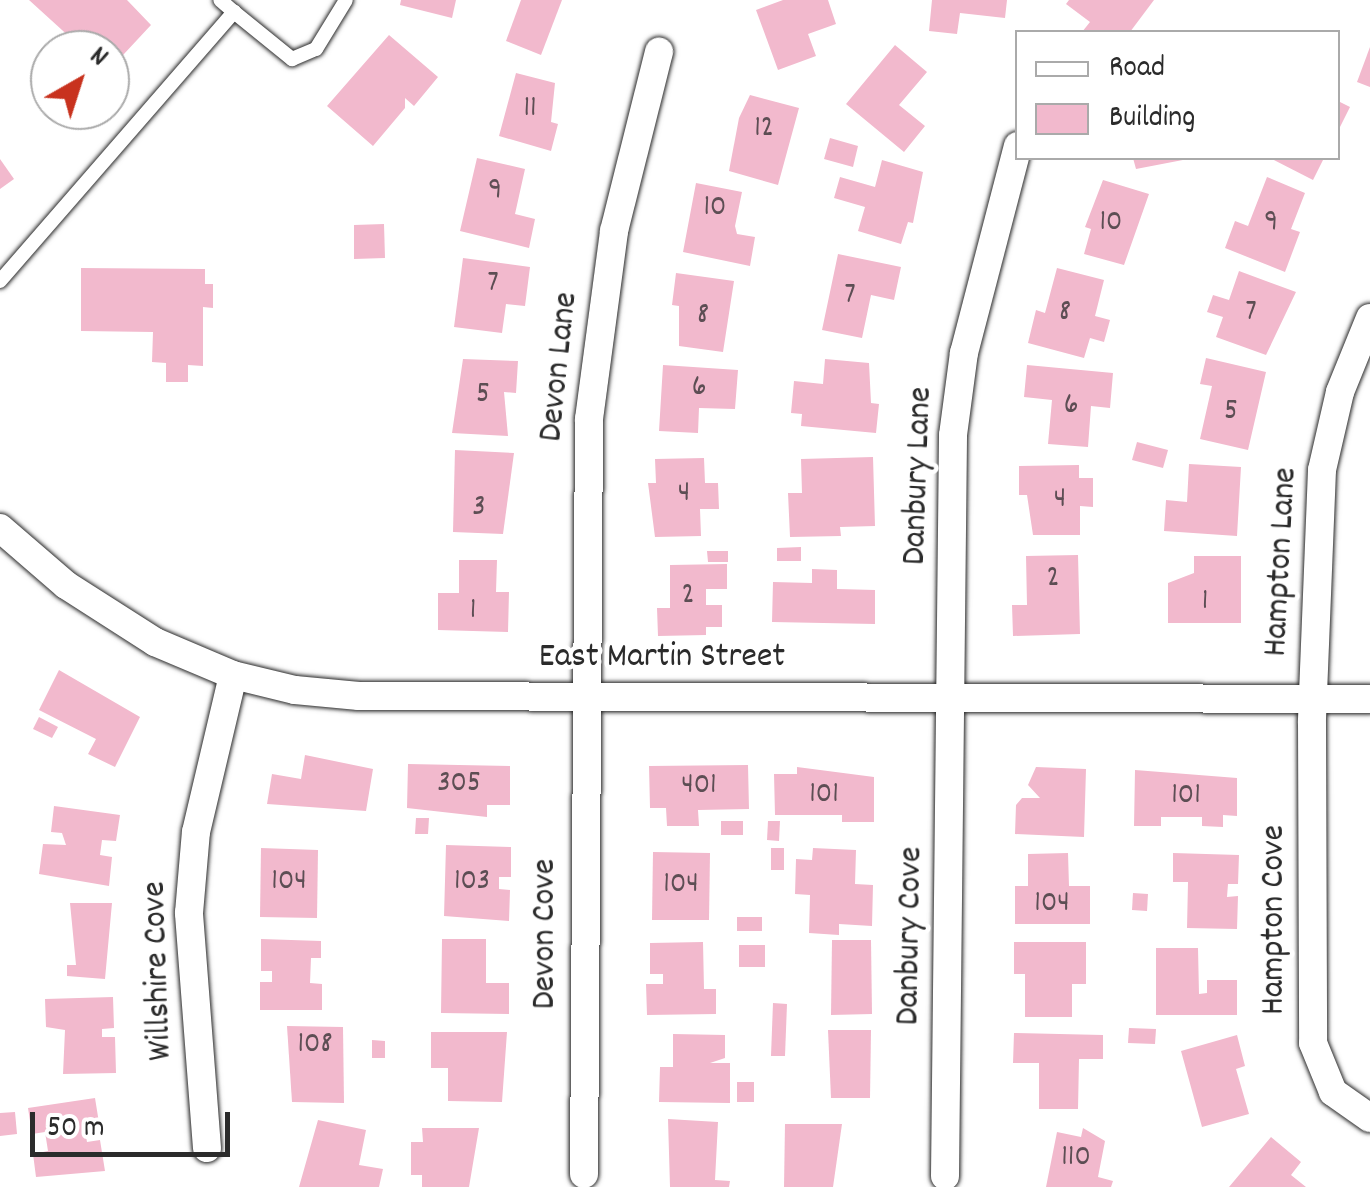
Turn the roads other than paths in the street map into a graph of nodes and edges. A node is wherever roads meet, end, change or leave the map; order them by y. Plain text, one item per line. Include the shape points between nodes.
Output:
1 (220, 0) edge
2 (346, 0) edge
3 (234, 12) junction
4 (659, 52) dead end
5 (1015, 158) edge
6 (0, 281) edge
7 (1370, 318) edge
8 (0, 528) edge
9 (233, 676) junction
10 (584, 694) junction
11 (952, 696) junction
12 (1312, 698) junction
13 (1370, 700) edge
14 (1370, 1118) edge
15 (207, 1148) dead end
16 (584, 1174) dead end
17 (945, 1176) dead end

1 - 3 lane
2 - 3 lane via 316,48 292,59
3 - 6 lane
4 - 10 street, Devon Lane via 598,324
5 - 11 street, Danbury Lane via 958,386
7 - 12 street, Hampton Lane via 1340,392 1322,470
8 - 9 street, East Martin Street via 100,610
9 - 10 street, East Martin Street via 358,696
9 - 15 street, Willshire Cove via 196,832 189,913
10 - 11 street, East Martin Street
10 - 16 street, Devon Cove
11 - 12 street, East Martin Street
11 - 17 street, Danbury Cove
12 - 13 street, East Martin Street
12 - 14 street, Hampton Cove via 1313,1043 1333,1092

